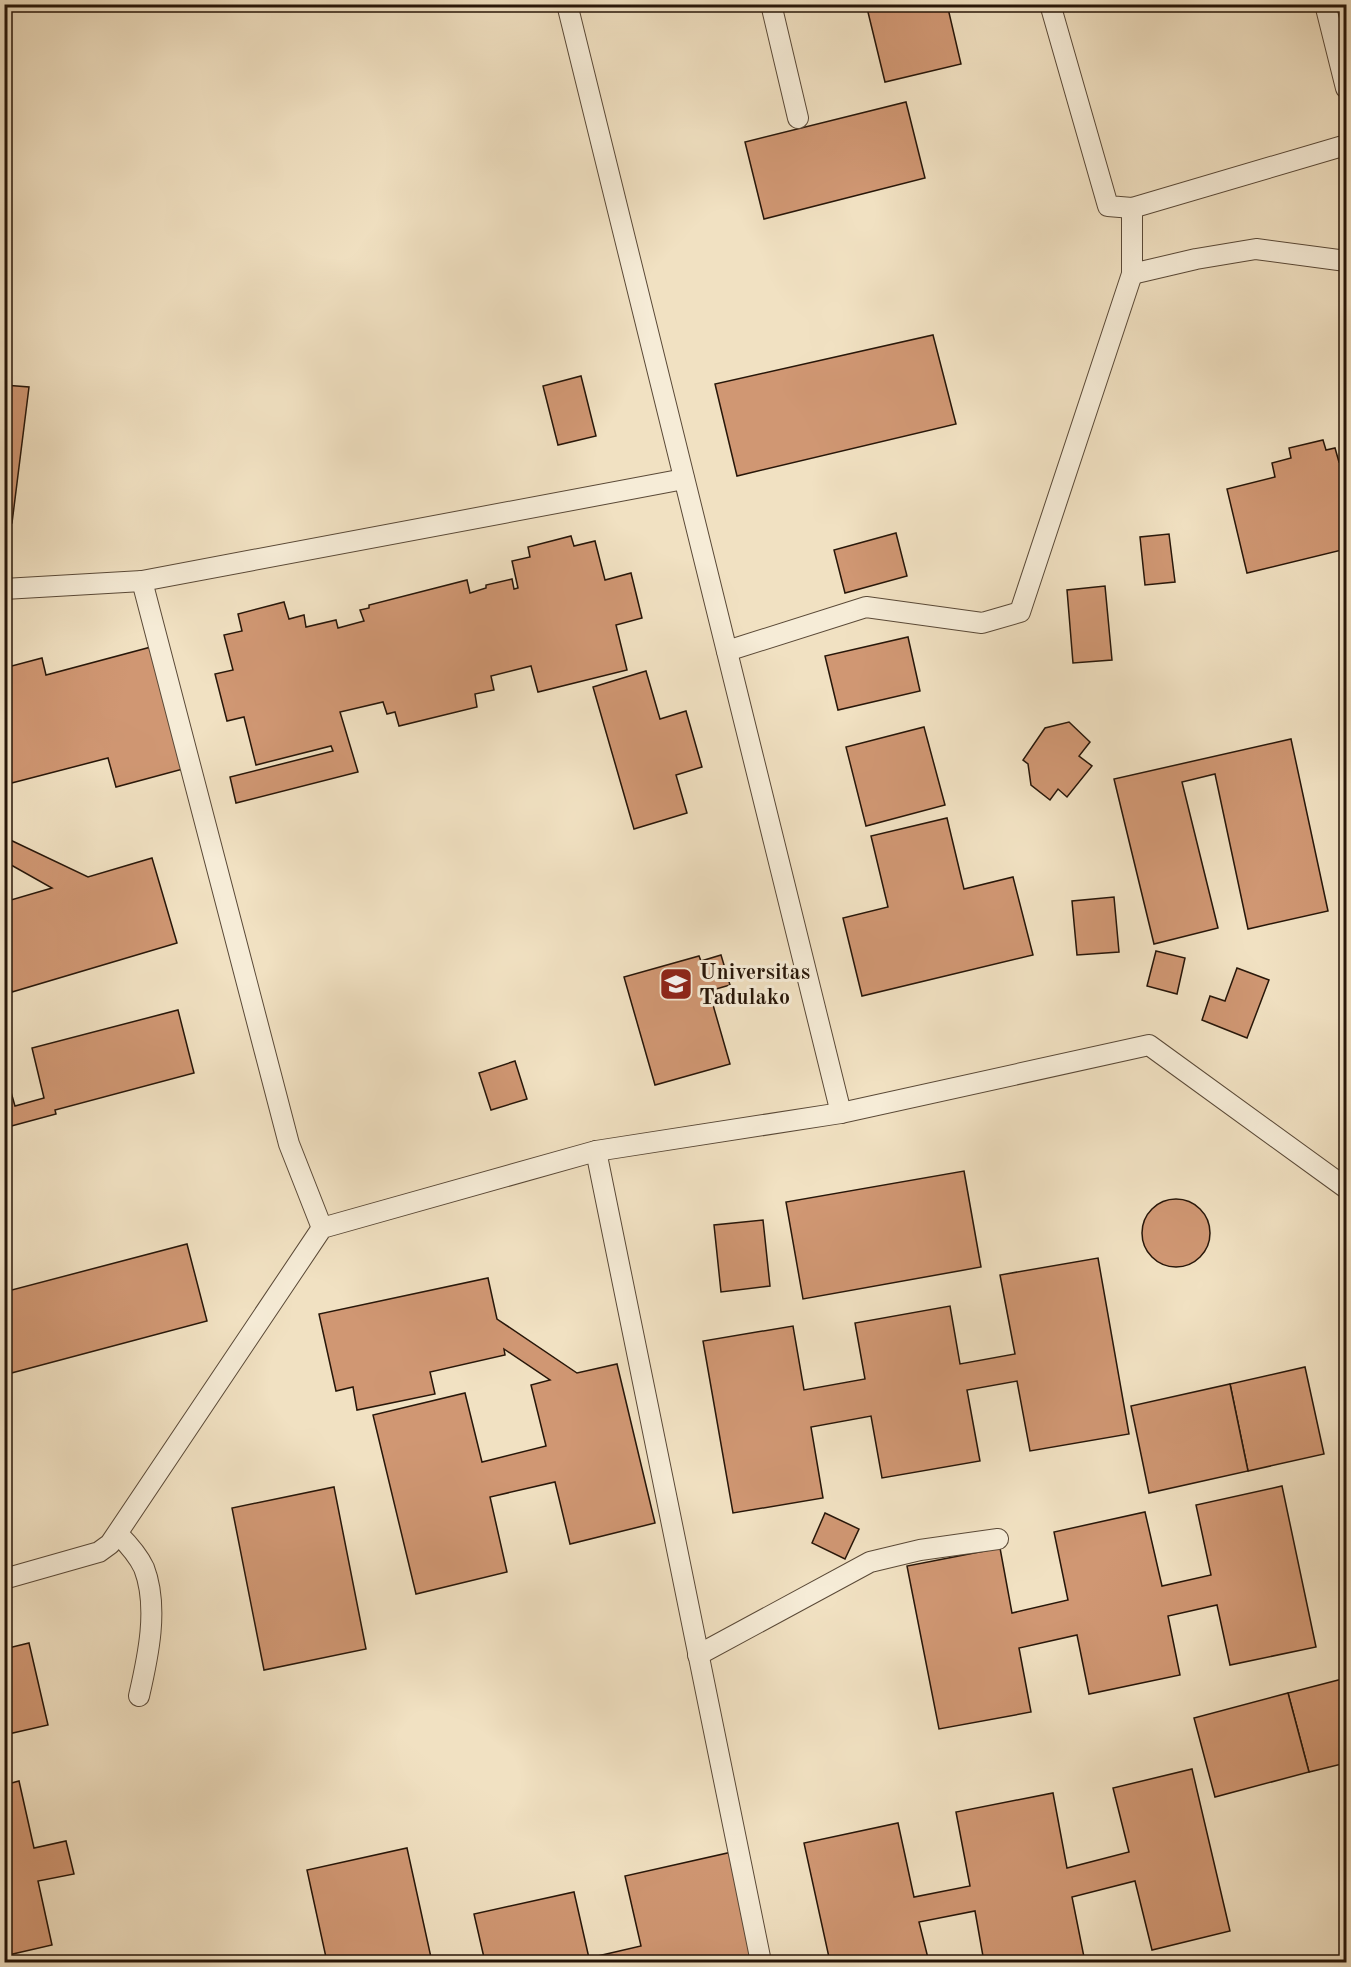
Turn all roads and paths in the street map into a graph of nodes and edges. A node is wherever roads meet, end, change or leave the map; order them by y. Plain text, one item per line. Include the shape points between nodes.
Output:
1 (567, 4) edge
2 (771, 4) edge
3 (1050, 4) edge
4 (1324, 4) edge
5 (1347, 88) edge
6 (798, 118) dead end
7 (1347, 145) edge
8 (1132, 208) junction
9 (1347, 261) edge
10 (1132, 274) junction
11 (684, 479) junction
12 (142, 581) junction
13 (4, 589) edge
14 (727, 651) junction
15 (841, 1113) junction
16 (596, 1151) junction
17 (1347, 1188) edge
18 (322, 1228) junction
19 (118, 1534) junction
20 (998, 1539) dead end
21 (4, 1579) edge
22 (698, 1655) junction
23 (139, 1696) dead end
24 (761, 1962) edge

1 - 11 lane
2 - 6 lane
3 - 8 lane via 1108,206
4 - 5 lane
7 - 8 lane
8 - 10 lane
9 - 10 lane via 1256,249
10 - 14 lane via 1020,612 982,623 866,607
11 - 12 lane
11 - 14 lane
12 - 13 lane
12 - 18 lane via 289,1144
14 - 15 lane
15 - 16 lane
15 - 17 lane via 1149,1045
16 - 18 lane
16 - 22 lane
18 - 19 lane
19 - 21 lane via 99,1552
19 - 23 lane via 144,1568 149,1595 149,1655
20 - 22 lane via 870,1562
22 - 24 lane

